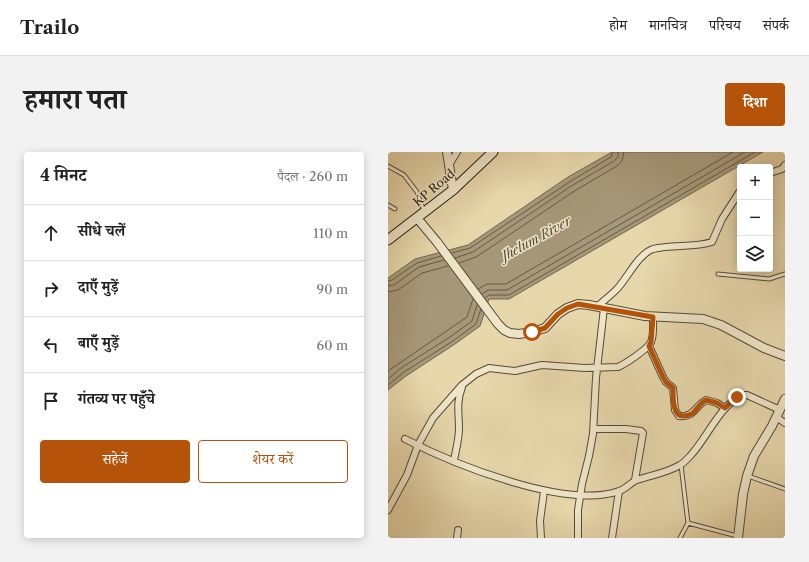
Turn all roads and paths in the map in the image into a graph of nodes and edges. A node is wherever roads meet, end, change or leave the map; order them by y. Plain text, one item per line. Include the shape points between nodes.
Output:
1 (447, 152) edge
2 (457, 152) edge
3 (493, 152) edge
4 (449, 165) junction
5 (785, 165) edge
6 (388, 166) edge
7 (773, 173) edge
8 (453, 190) junction
9 (737, 196) edge
10 (388, 205) edge
11 (395, 209) dead end
12 (421, 215) junction
13 (388, 240) edge
14 (718, 274) dead end
15 (785, 274) edge
16 (600, 308) junction
17 (653, 317) junction
18 (649, 346) junction
19 (785, 356) edge
20 (597, 367) junction
21 (462, 385) junction
22 (785, 399) edge
23 (725, 408) junction
24 (778, 413) junction
25 (785, 423) edge
26 (594, 429) junction
27 (405, 439) dead end
28 (418, 445) junction
29 (454, 460) junction
30 (681, 465) junction
31 (747, 476) junction
32 (635, 480) junction
33 (785, 489) edge
34 (544, 491) junction
35 (619, 491) junction
36 (580, 495) junction
37 (388, 510) edge
38 (688, 522) junction
39 (458, 530) dead end
40 (738, 537) edge
41 (457, 538) edge
42 (542, 538) edge
43 (578, 538) edge
44 (612, 538) edge
45 (680, 538) edge

1 - 4 street
2 - 4 street
3 - 8 main road, KP Road
4 - 8 street
5 - 7 street
6 - 12 lane via 404,175 417,192
8 - 12 main road, KP Road
9 - 16 street via 722,219 712,242 645,253
10 - 11 lane
12 - 13 main road, KP Road
12 - 16 street via 437,242 504,330 519,334 545,328 558,314 578,304
14 - 15 lane via 769,279
16 - 17 street
16 - 20 street
17 - 18 street
17 - 19 street via 703,320 721,325
18 - 20 street via 623,365
18 - 23 street via 663,377 673,388 675,410 679,416 692,414 706,400
20 - 21 street via 542,365 515,371 489,368
20 - 26 street
21 - 28 street via 433,418
21 - 29 street via 458,398 459,430
22 - 24 street
23 - 24 street via 741,394
23 - 30 street
24 - 25 street
24 - 31 street via 754,456
26 - 32 street via 626,429 643,433
26 - 36 street
27 - 28 street
28 - 29 street
28 - 37 street via 407,475
29 - 34 street
30 - 32 street
30 - 38 lane
31 - 33 lane
31 - 40 street
32 - 35 street
34 - 36 street
34 - 42 street via 540,522
35 - 36 street
35 - 44 street
36 - 43 street
38 - 40 lane
38 - 45 lane
39 - 41 street

